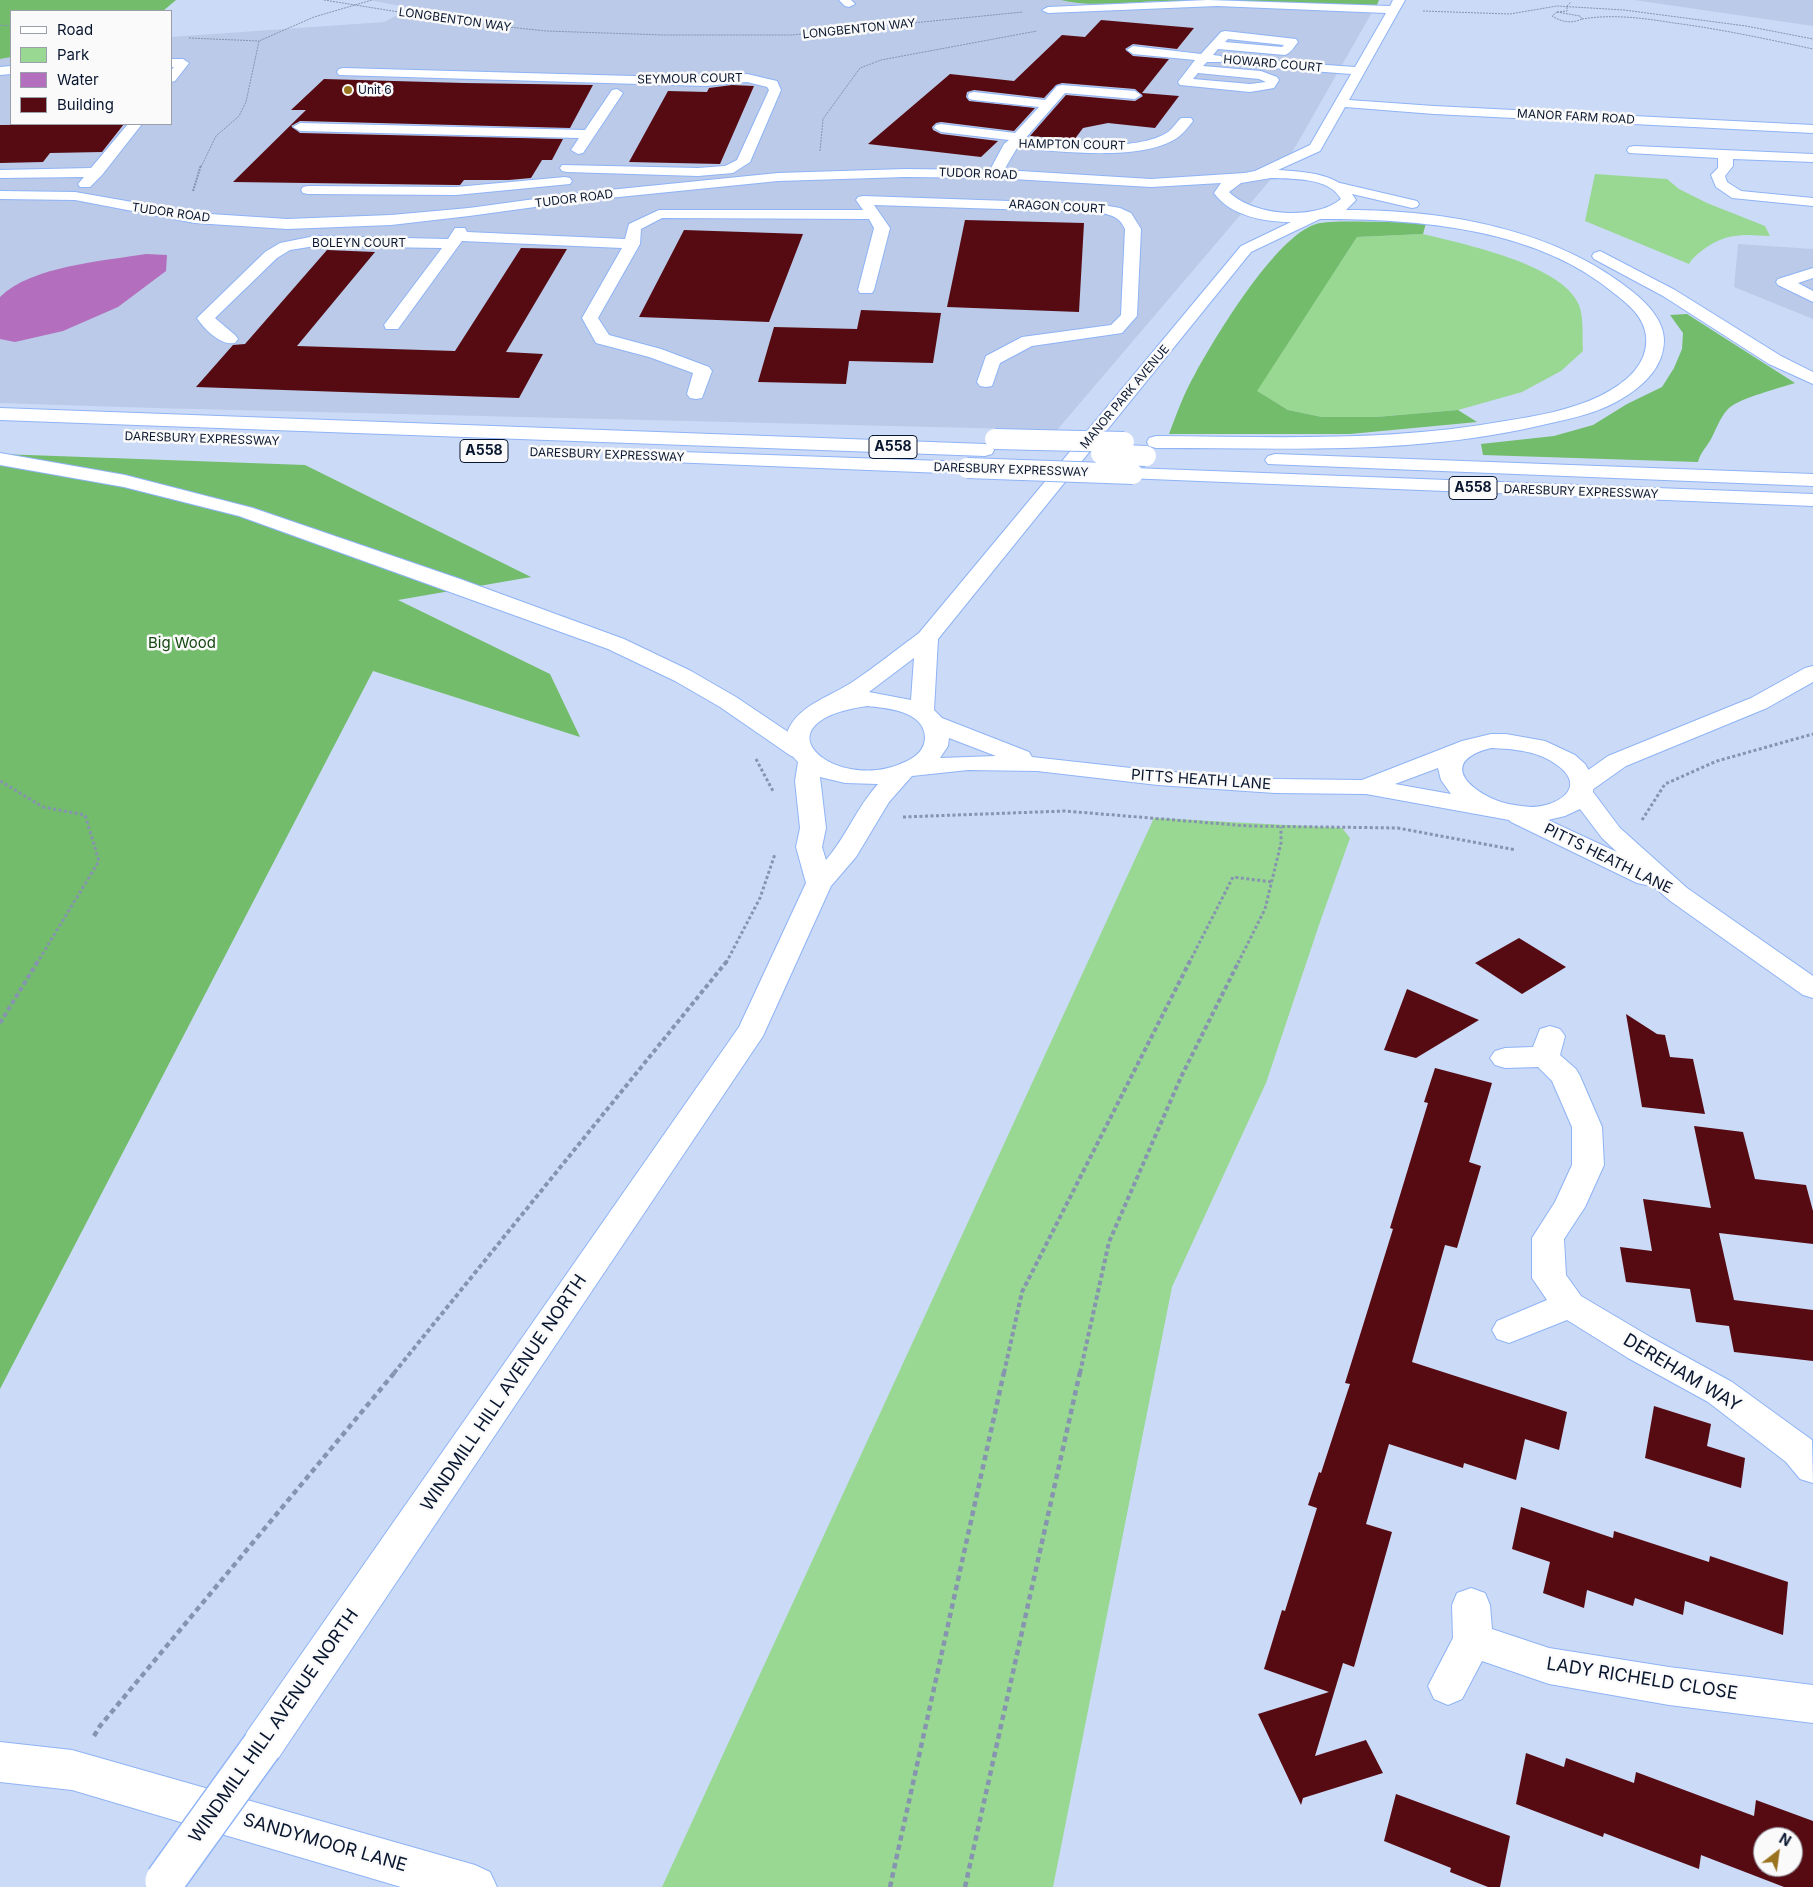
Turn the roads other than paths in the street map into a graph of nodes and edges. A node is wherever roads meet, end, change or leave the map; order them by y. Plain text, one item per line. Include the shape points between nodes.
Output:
1 (1396, 6) edge
2 (1048, 10) road end
3 (1215, 45) junction
4 (1133, 50) dead end
5 (1195, 61) junction
6 (172, 63) edge
7 (1358, 71) junction
8 (343, 72) dead end
9 (172, 77) edge
10 (617, 93) dead end
11 (1135, 95) dead end
12 (974, 96) dead end
13 (1049, 104) junction
14 (1340, 104) junction
15 (1627, 119) junction
16 (1186, 121) dead end
17 (134, 125) edge
18 (300, 127) dead end
19 (940, 128) dead end
20 (1813, 128) edge
21 (588, 134) junction
22 (1014, 140) junction
23 (1315, 148) junction
24 (1634, 150) junction
25 (1724, 154) junction
26 (1813, 158) edge
27 (1638, 166) dead end
28 (97, 172) junction
29 (864, 173) junction
30 (0, 174) edge
31 (566, 174) junction
32 (995, 174) junction
33 (1250, 176) junction
34 (1151, 183) junction
35 (1338, 186) junction
36 (308, 190) dead end
37 (0, 195) edge
38 (75, 196) junction
39 (579, 197) junction
40 (863, 200) junction
41 (1228, 202) junction
42 (1813, 202) edge
43 (469, 212) junction
44 (873, 215) junction
45 (1318, 215) junction
46 (1241, 234) junction
47 (456, 240) junction
48 (632, 244) junction
49 (1813, 274) edge
50 (866, 290) dead end
51 (1813, 298) edge
52 (392, 325) dead end
53 (230, 339) dead end
54 (1813, 379) edge
55 (986, 382) dead end
56 (696, 394) dead end
57 (0, 414) edge
58 (0, 432) edge
59 (165, 438) dead end
60 (1151, 449) junction
61 (630, 456) dead end
62 (0, 459) edge
63 (1813, 480) edge
64 (1813, 500) edge
65 (927, 638) junction
66 (1813, 673) edge
67 (828, 706) junction
68 (928, 718) junction
69 (1460, 752) junction
70 (805, 756) junction
71 (1037, 764) junction
72 (908, 770) junction
73 (1366, 787) junction
74 (1582, 790) junction
75 (1501, 810) junction
76 (819, 883) junction
77 (1678, 894) junction
78 (1813, 989) edge
79 (1505, 1058) dead end
80 (1569, 1305) junction
81 (1509, 1330) dead end
82 (1813, 1468) edge
83 (1448, 1686) dead end
84 (1813, 1704) edge
85 (0, 1762) edge
86 (163, 1884) edge
87 (475, 1887) edge

1 - 2 street via 1218,3
1 - 7 street
3 - 3 street via 1225,35 1292,42 1285,51
3 - 5 street
4 - 5 street
5 - 5 street via 1184,82 1250,88 1270,85 1273,80
5 - 7 street, HOWARD COURT
6 - 9 street via 183,63
7 - 14 street
8 - 31 street, SEYMOUR COURT via 706,82 747,78 773,84 775,90 744,162 728,170
10 - 21 street, SEYMOUR COURT
11 - 13 street, HAMPTON COURT via 1068,88 1062,89
12 - 13 street
13 - 22 street, HAMPTON COURT
14 - 15 street, MANOR FARM ROAD
14 - 23 street
15 - 20 street, MANOR FARM ROAD
15 - 24 street
16 - 22 street, HAMPTON COURT via 1171,135 1152,143 1123,148
17 - 28 street
18 - 21 street
19 - 22 street, HAMPTON COURT
21 - 31 street, SEYMOUR COURT
22 - 32 street, HAMPTON COURT
23 - 33 street
23 - 35 street
24 - 25 street
24 - 27 street
25 - 26 street
25 - 42 street via 1726,165 1718,175 1721,184 1737,195
28 - 30 street
28 - 38 street
29 - 32 street, TUDOR ROAD
29 - 39 street, TUDOR ROAD via 778,177
29 - 40 street
31 - 36 street via 456,191
31 - 39 street
32 - 34 street, TUDOR ROAD
33 - 34 street, TUDOR ROAD
33 - 35 street, TUDOR ROAD via 1307,177
33 - 41 street via 1224,187 1221,193
34 - 41 street, TUDOR ROAD
35 - 45 street, MANOR PARK AVENUE via 1347,194 1349,200 1345,206
35 - 54 street, TUDOR ROAD via 1508,225 1588,251 1619,265 1753,347
37 - 38 street, TUDOR ROAD
38 - 43 street, TUDOR ROAD via 195,218 287,224 391,220
39 - 43 street, TUDOR ROAD
40 - 44 street
40 - 55 street, ARAGON COURT via 1097,208 1126,216 1133,229 1129,316 1116,329 1028,341 992,360
41 - 45 street, TUDOR ROAD via 1260,214
41 - 46 street
43 - 47 street
44 - 48 street via 659,214 634,226
44 - 50 street via 882,228
45 - 46 street, MANOR PARK AVENUE
45 - 60 street, TUDOR ROAD via 1394,216 1442,222 1511,238 1587,266 1620,286 1642,308 1656,335 1653,358 1635,381 1606,400 1556,416 1488,431 1408,440
46 - 65 street, MANOR PARK AVENUE
47 - 48 street, BOLEYN COURT
47 - 52 street
47 - 53 street, BOLEYN COURT via 315,241 284,246 205,318
48 - 56 street via 590,318 602,339 655,353 703,371
49 - 51 street via 1784,282
57 - 60 street, DARESBURY EXPRESSWAY / A558, bridge via 802,443
58 - 59 street, DARESBURY EXPRESSWAY
60 - 63 street, DARESBURY EXPRESSWAY / A558
61 - 64 street, DARESBURY EXPRESSWAY / A558, bridge
62 - 70 street via 124,481 246,512 616,644 728,702
65 - 67 street, MANOR PARK AVENUE via 862,687
65 - 68 street
66 - 74 street via 1759,703 1617,761
67 - 68 street via 867,699 888,701
67 - 70 street via 811,715 800,726 796,738
68 - 71 street, PITTS HEATH LANE
68 - 72 street via 938,735 936,747 928,758
69 - 73 street, PITTS HEATH LANE
69 - 74 street, PITTS HEATH LANE via 1473,745 1491,742 1512,741 1532,745 1568,762 1579,773
69 - 75 street via 1452,760 1449,770 1453,781 1476,801
70 - 72 street via 824,770 843,775 884,776
70 - 76 street via 812,801 813,828 809,847
71 - 72 street, PITTS HEATH LANE via 968,763
71 - 73 street, PITTS HEATH LANE via 1158,778 1275,786
72 - 76 street, WINDMILL HILL AVENUE NORTH via 880,797 847,852
73 - 75 street, PITTS HEATH LANE
74 - 75 street via 1574,803 1555,811 1529,814
74 - 77 street, PITTS HEATH LANE via 1612,833
75 - 77 street, PITTS HEATH LANE via 1584,846
76 - 86 street, WINDMILL HILL AVENUE NORTH, bridge via 753,1029 262,1746
77 - 78 street, PITTS HEATH LANE
79 - 80 street, DEREHAM WAY via 1548,1047 1565,1076 1587,1127 1588,1165 1570,1206 1548,1238 1549,1278
80 - 81 street
80 - 82 street, DEREHAM WAY via 1720,1392 1799,1451
83 - 84 street, LADY RICHELD CLOSE via 1472,1623 1549,1666 1669,1686
85 - 87 street, SANDYMOOR LANE via 72,1770

